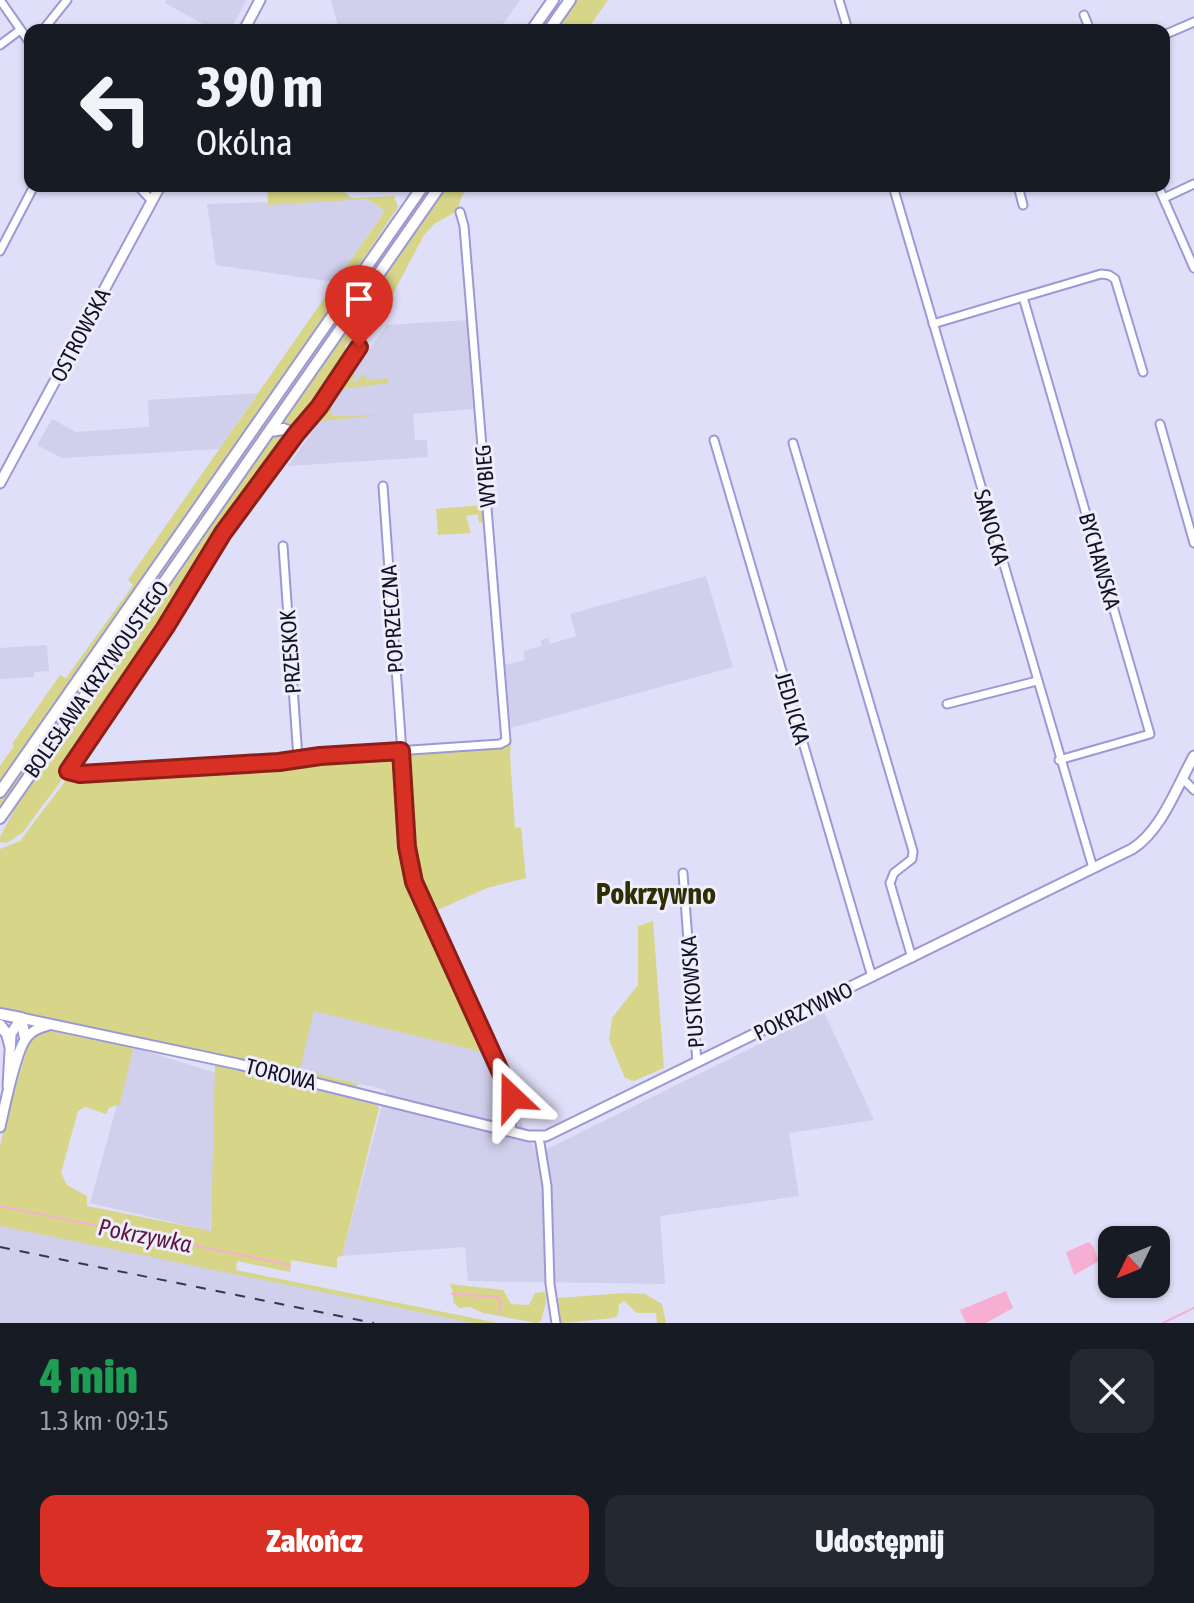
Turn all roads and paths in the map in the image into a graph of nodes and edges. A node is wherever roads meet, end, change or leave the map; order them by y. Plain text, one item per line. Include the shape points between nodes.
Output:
1 (0, 0) edge
2 (67, 0) edge
3 (260, 0) edge
4 (553, 0) edge
5 (570, 0) edge
6 (839, 0) edge
7 (1084, 15) dead end
8 (1194, 22) edge
9 (48, 24) edge
10 (247, 24) edge
11 (536, 24) edge
12 (553, 24) edge
13 (846, 24) edge
14 (1088, 24) edge
15 (20, 30) junction
16 (1170, 32) edge
17 (24, 35) edge
18 (0, 45) edge
19 (1194, 184) edge
20 (31, 192) edge
21 (144, 192) edge
22 (157, 192) edge
23 (419, 192) edge
24 (436, 192) edge
25 (895, 192) edge
26 (1020, 192) edge
27 (1161, 192) edge
28 (1164, 198) junction
29 (152, 201) junction
30 (1023, 205) dead end
31 (460, 212) dead end
32 (0, 251) edge
33 (1194, 268) edge
34 (1023, 297) junction
35 (933, 324) junction
36 (359, 347) dead end
37 (1143, 372) dead end
38 (1160, 424) dead end
39 (268, 432) junction
40 (296, 434) junction
41 (714, 440) dead end
42 (793, 443) dead end
43 (0, 483) edge
44 (383, 486) dead end
45 (1194, 543) edge
46 (283, 546) dead end
47 (1037, 681) junction
48 (947, 704) dead end
49 (401, 751) junction
50 (1194, 756) edge
51 (298, 758) junction
52 (1059, 760) junction
53 (1182, 778) junction
54 (1194, 790) edge
55 (0, 792) edge
56 (0, 818) edge
57 (1093, 868) junction
58 (683, 873) dead end
59 (912, 958) junction
60 (872, 977) junction
61 (0, 1014) edge
62 (21, 1018) junction
63 (0, 1025) edge
64 (54, 1025) junction
65 (25, 1038) junction
66 (10, 1045) junction
67 (697, 1063) junction
68 (8, 1086) junction
69 (0, 1127) edge
70 (511, 1131) junction
71 (539, 1137) junction
72 (556, 1323) edge

1 - 15 street
2 - 9 street
3 - 10 street
4 - 11 main road
5 - 12 main road
6 - 13 street
7 - 14 street
8 - 16 street
15 - 17 street
15 - 18 street
19 - 28 street
20 - 32 street
21 - 29 street
22 - 29 street, OSTROWSKA
23 - 55 main road, BOLESŁAWA KRZYWOUSTEGO
24 - 39 main road, BOLESŁAWA KRZYWOUSTEGO
25 - 35 street, SANOCKA
26 - 30 street
27 - 28 street
28 - 33 street
29 - 43 street, OSTROWSKA
31 - 49 street, WYBIEG via 506,741
34 - 35 street
34 - 37 street via 1109,275 1115,279
34 - 52 street, BYCHAWSKA via 1150,734
35 - 47 street, SANOCKA
36 - 40 street, BOLESŁAWA KRZYWOUSTEGO
38 - 45 street
39 - 40 main road via 278,428
39 - 56 main road, BOLESŁAWA KRZYWOUSTEGO
40 - 51 street, BOLESŁAWA KRZYWOUSTEGO via 223,533 68,771 108,773
41 - 60 street, JEDLICKA
42 - 59 street via 913,851 890,883
44 - 49 street, POPRZECZNA
46 - 51 street, PRZESKOK
47 - 48 street
47 - 52 street, SANOCKA
49 - 51 street
49 - 70 street, POPRZECZNA via 412,873 510,1088
50 - 53 street, POKRZYWNO
52 - 57 street, SANOCKA
53 - 54 street
53 - 57 street, POKRZYWNO via 1143,841
57 - 59 street, POKRZYWNO
58 - 67 street, PUSTKOWSKA
59 - 60 street, POKRZYWNO
60 - 67 street, POKRZYWNO
61 - 62 main road
62 - 64 street, TOROWA
62 - 65 main road
62 - 66 street
63 - 66 main road
64 - 65 street
64 - 70 street, TOROWA
65 - 68 street
66 - 68 street
67 - 71 street, POKRZYWNO
68 - 69 street
70 - 71 street, TOROWA
71 - 72 street

